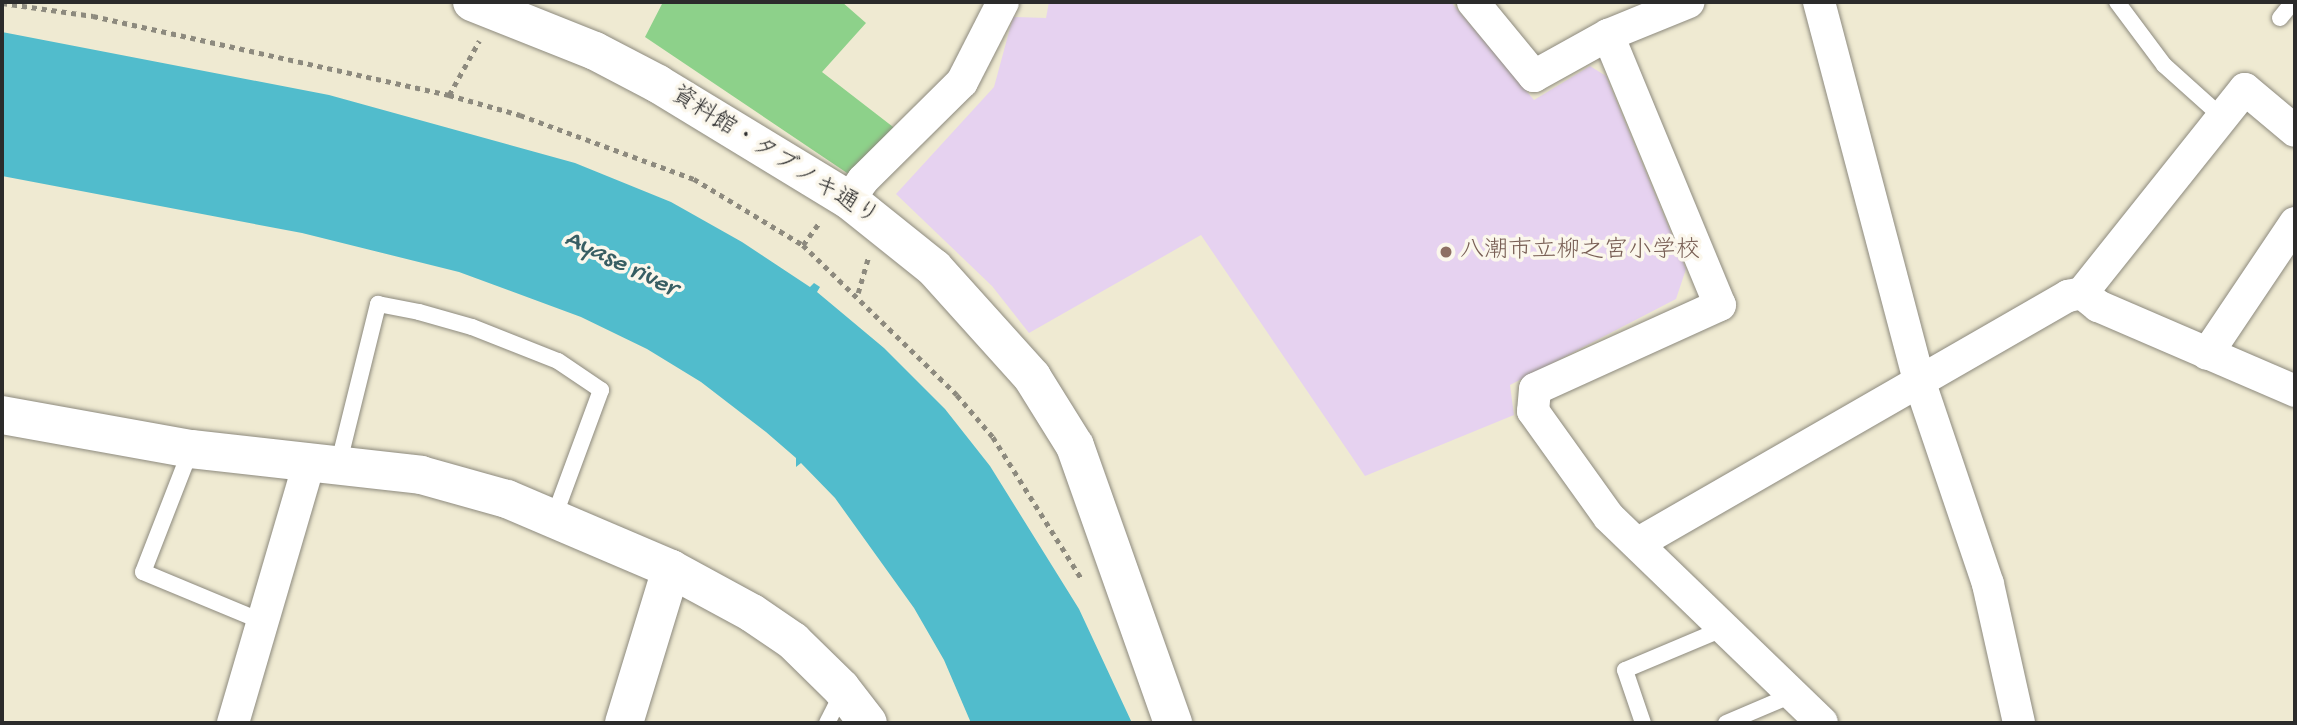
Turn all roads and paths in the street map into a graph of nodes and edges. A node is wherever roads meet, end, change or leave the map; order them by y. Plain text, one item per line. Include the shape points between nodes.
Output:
1 (1011, 2) edge
2 (1473, 2) edge
3 (1689, 2) edge
4 (1819, 2) edge
5 (2117, 2) edge
6 (2293, 2) edge
7 (2, 3) edge
8 (479, 4) edge
9 (2280, 18) dead end
10 (1608, 35) junction
11 (449, 95) junction
12 (2222, 117) junction
13 (2295, 131) edge
14 (849, 200) junction
15 (2295, 222) edge
16 (872, 252) dead end
17 (2082, 293) junction
18 (858, 294) junction
19 (2207, 354) junction
20 (1919, 380) junction
21 (2295, 391) edge
22 (2, 415) edge
23 (191, 449) junction
24 (325, 461) junction
25 (554, 517) junction
26 (1640, 542) junction
27 (671, 569) junction
28 (1085, 585) dead end
29 (263, 622) junction
30 (1725, 628) junction
31 (1792, 695) junction
32 (835, 707) edge
33 (233, 723) edge
34 (624, 723) edge
35 (868, 723) edge
36 (1173, 723) edge
37 (1643, 723) edge
38 (1726, 723) edge
39 (1822, 723) edge
40 (2019, 723) edge

1 - 14 street via 962,82 863,180
2 - 10 street via 1534,76
3 - 10 street
4 - 20 street
5 - 12 lane via 2164,65
6 - 9 lane
7 - 11 path via 93,16
8 - 11 path
8 - 14 street, 資料館・タブノキ通り via 594,51 658,84
10 - 26 street via 1720,305 1535,389 1534,411 1593,497
11 - 18 path via 520,115 694,179 803,245
12 - 13 street via 2245,89
12 - 17 street
14 - 36 street, 資料館・タブノキ通り via 934,268 997,334 1032,377 1075,446
15 - 19 street
16 - 18 path via 859,278
17 - 19 street via 2098,306
17 - 20 street via 2068,296
18 - 28 path via 869,311 957,395 993,437
19 - 21 street
20 - 26 street
20 - 40 street via 1988,584
22 - 23 street
23 - 24 street
23 - 29 lane via 143,572
24 - 25 street via 464,485
24 - 25 lane via 378,304 419,313 471,327 558,361 601,390
24 - 29 street
25 - 27 street
26 - 30 street
27 - 32 street via 793,641
27 - 34 street
29 - 33 street
30 - 31 street
30 - 37 lane via 1625,670
31 - 38 lane
31 - 39 street
32 - 35 street

